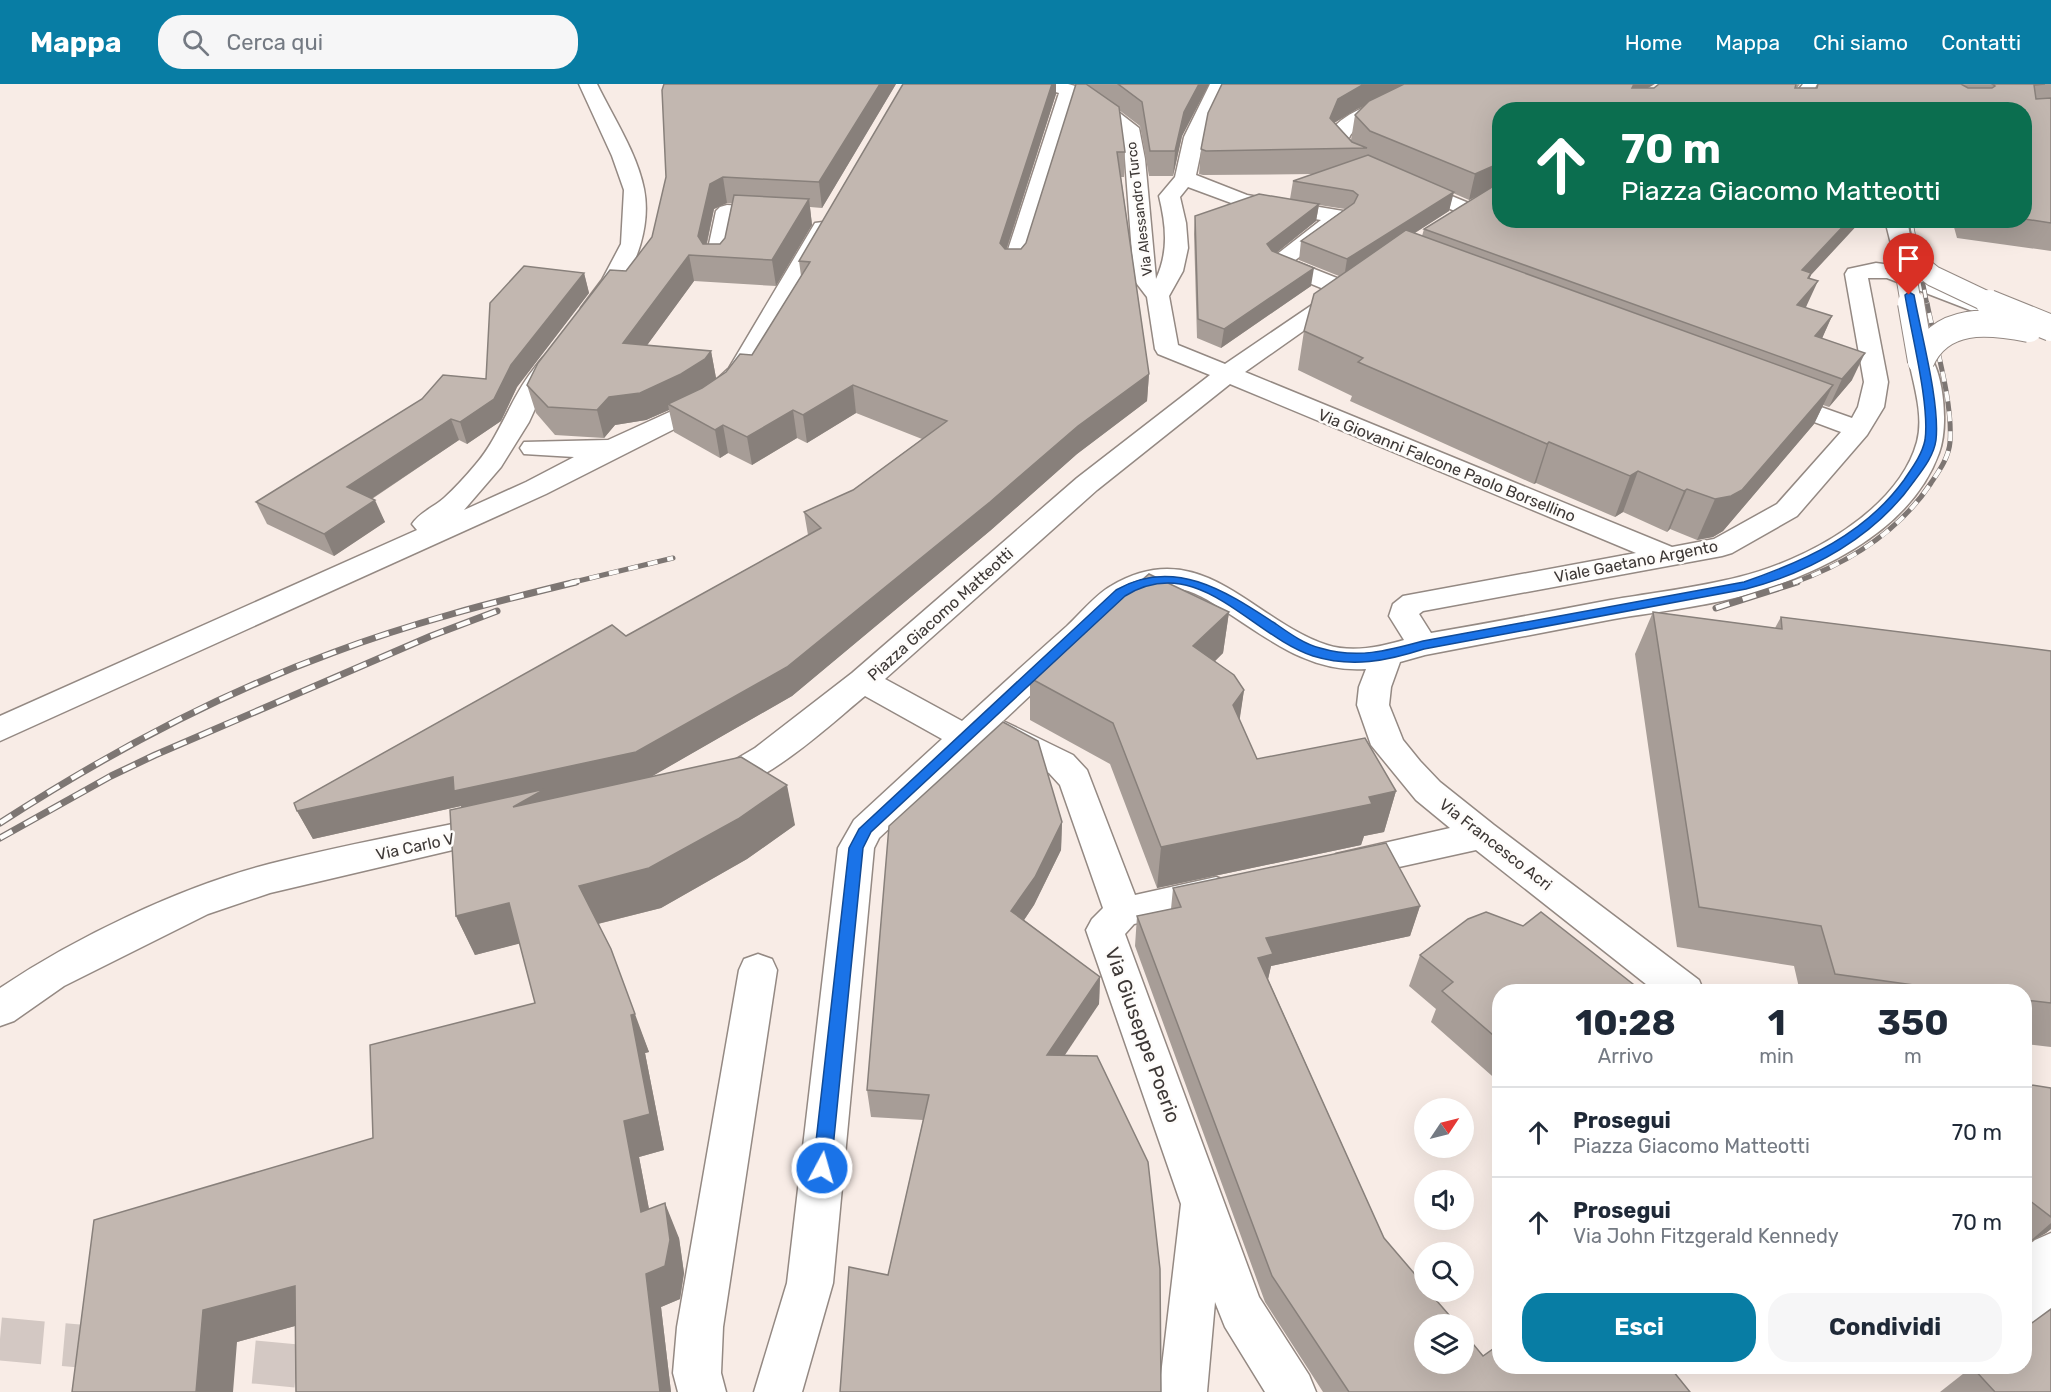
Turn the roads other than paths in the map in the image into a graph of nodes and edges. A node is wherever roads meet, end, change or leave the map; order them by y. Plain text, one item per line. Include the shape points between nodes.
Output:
1 (588, 84) edge
2 (1219, 84) edge
3 (1425, 84) edge
4 (1814, 84) edge
5 (1058, 87) edge
6 (1798, 102) edge
7 (1185, 178) junction
8 (1490, 198) edge
9 (1469, 210) junction
10 (1444, 226) edge
11 (1898, 228) edge
12 (1902, 251) junction
13 (716, 263) edge
14 (1013, 268) edge
15 (1368, 277) edge
16 (1349, 291) junction
17 (1158, 296) junction
18 (2051, 328) edge
19 (2051, 334) edge
20 (1921, 361) junction
21 (1227, 374) junction
22 (1757, 392) edge
23 (516, 422) junction
24 (1858, 429) junction
25 (622, 443) junction
26 (533, 447) junction
27 (488, 467) junction
28 (536, 488) junction
29 (381, 556) junction
30 (1668, 556) junction
31 (1423, 645) junction
32 (1386, 657) junction
33 (863, 681) junction
34 (0, 729) edge
35 (974, 730) junction
36 (685, 786) edge
37 (522, 822) edge
38 (1482, 835) junction
39 (1320, 870) edge
40 (1251, 885) edge
41 (1124, 912) junction
42 (758, 970) dead end
43 (1675, 984) edge
44 (0, 1009) edge
45 (1202, 1197) junction
46 (2051, 1256) edge
47 (2032, 1271) edge
48 (2032, 1292) edge
49 (2051, 1310) edge
50 (702, 1392) edge
51 (778, 1392) edge
52 (1183, 1392) edge
53 (1292, 1392) edge

1 - 23 street via 634,190 632,244 613,282 531,388
2 - 7 street via 1194,138
3 - 9 street via 1404,99 1342,128 1338,141 1357,161
4 - 6 street
5 - 14 street
5 - 17 street, Via Alessandro Turco via 1083,94 1129,128 1144,280
7 - 16 street via 1234,200 1342,216 1278,262
7 - 17 street via 1169,196 1178,230 1176,259
8 - 9 street
9 - 10 street
11 - 12 street
12 - 18 street, bridge via 1947,283
12 - 20 street, bridge
13 - 25 street via 727,212 832,212 748,358 721,393 697,409
15 - 16 street, Piazza Giacomo Matteotti
16 - 21 street, Piazza Giacomo Matteotti
17 - 21 street, Via Alessandro Turco via 1167,350
19 - 20 street, bridge via 1996,324 1964,327 1938,336 1928,345
19 - 24 street, Viale Gaetano Argento via 1891,272 1870,270 1856,274 1876,382 1871,407
20 - 31 street via 1931,417 1930,442 1911,482 1873,522 1844,543 1785,572 1746,585
21 - 30 street, Via Giovanni Falcone Paolo Borsellino
21 - 33 street, Piazza Giacomo Matteotti via 1087,484
22 - 24 street
23 - 26 street
23 - 27 street
24 - 30 street, Viale Gaetano Argento via 1787,510 1722,547
25 - 26 street via 566,450
25 - 28 street
26 - 28 street via 544,471
27 - 28 street via 508,483
27 - 29 street via 454,504
28 - 29 street
29 - 34 street
30 - 31 street, Viale Gaetano Argento via 1414,603 1404,611 1404,616
31 - 32 street
32 - 35 street via 1360,660 1316,652 1201,585 1179,579 1147,580 1121,593
32 - 38 street, Via Francesco Acri via 1373,705 1388,745 1428,791
33 - 35 street, Piazza Giacomo Matteotti
33 - 36 street via 745,770
35 - 41 street via 1061,764 1075,779
35 - 51 street via 866,829 856,848 810,1283
37 - 44 street, Via Carlo V via 267,879 195,904 50,975
38 - 39 street
38 - 43 street, Via Francesco Acri
40 - 41 street
41 - 45 street, Via Giuseppe Poerio via 1105,930
42 - 50 street via 700,1327 697,1373
45 - 52 street
45 - 53 street, Via Giuseppe Poerio via 1241,1311
46 - 47 street
48 - 49 street

